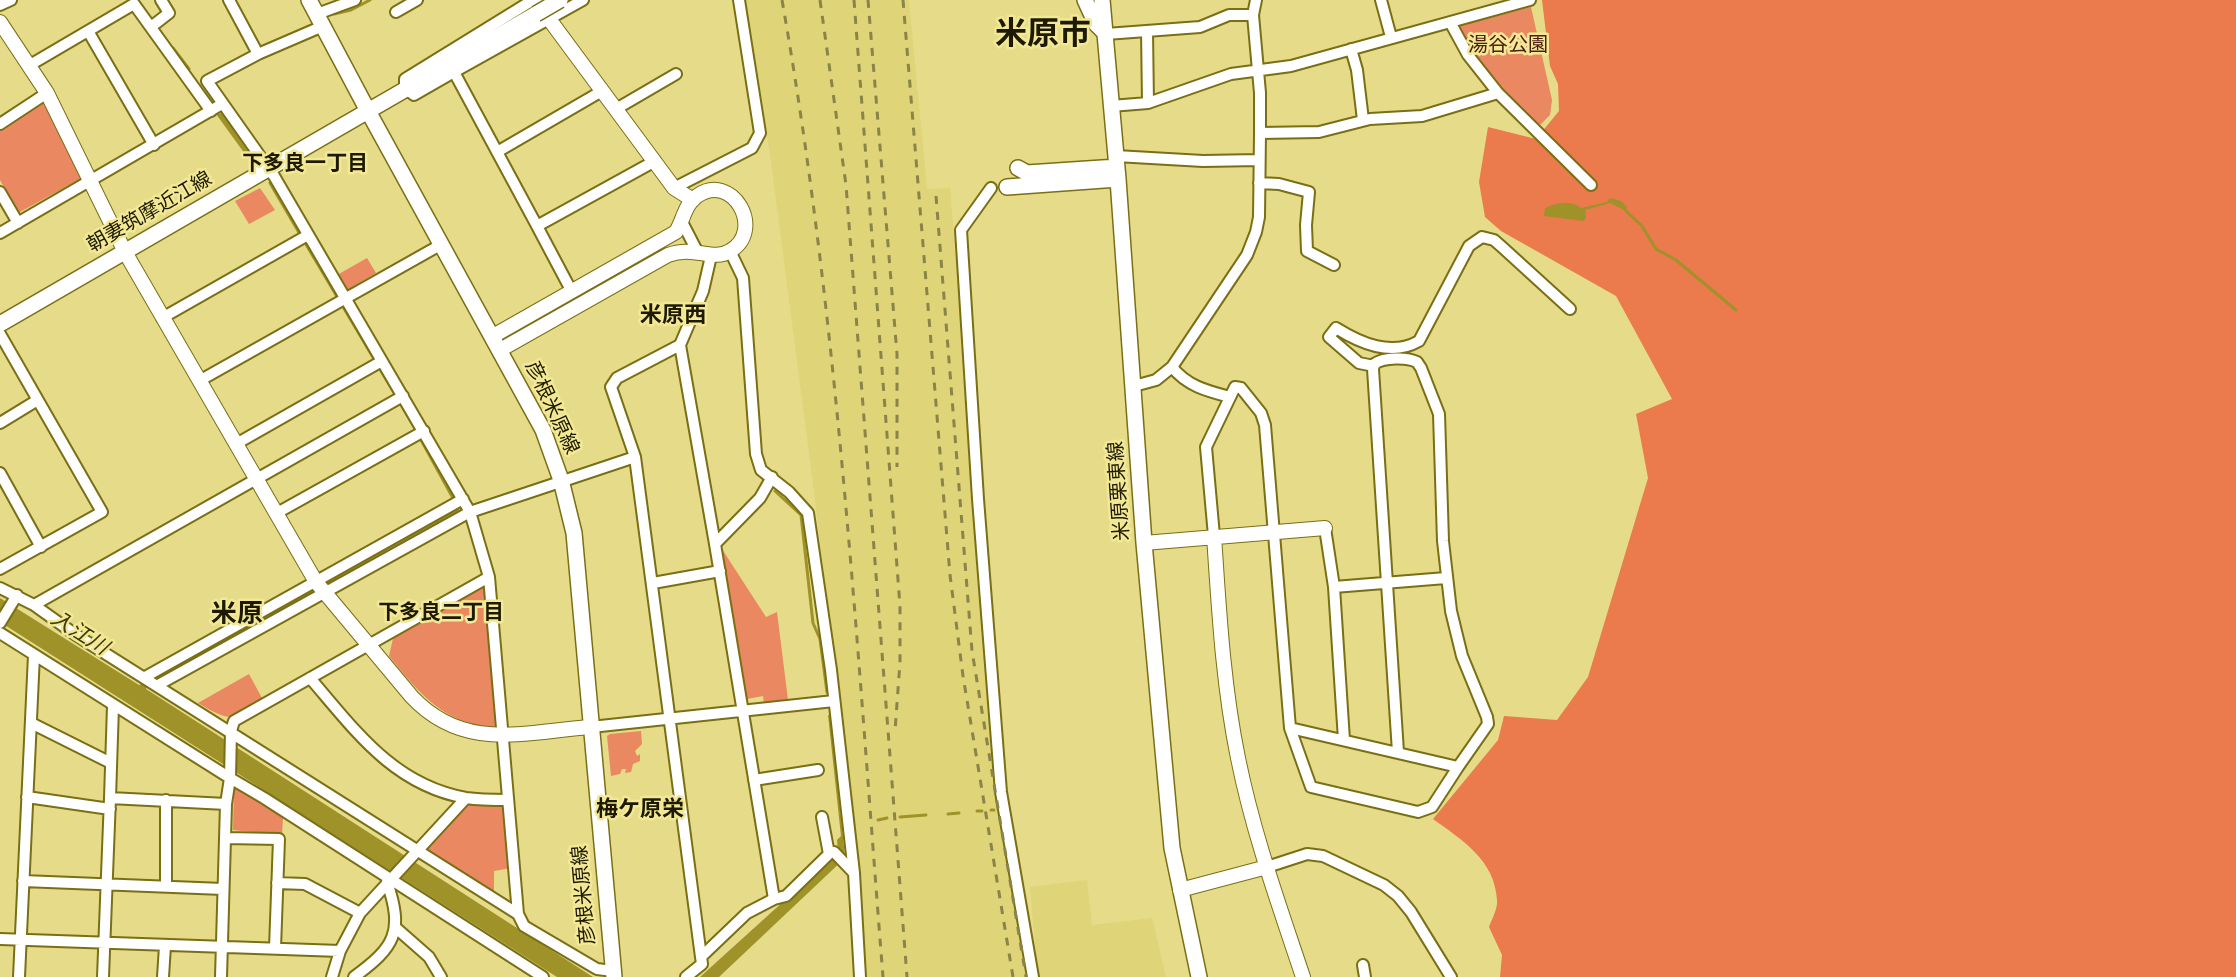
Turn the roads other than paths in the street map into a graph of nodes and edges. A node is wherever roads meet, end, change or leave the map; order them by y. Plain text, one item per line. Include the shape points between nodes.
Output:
1 (11, 0) edge
2 (161, 0) edge
3 (229, 0) edge
4 (355, 0) edge
5 (417, 0) edge
6 (560, 0) edge
7 (583, 0) edge
8 (739, 0) edge
9 (1085, 0) edge
10 (1102, 0) edge
11 (1256, 0) edge
12 (1381, 0) edge
13 (1530, 0) edge
14 (0, 6) edge
15 (538, 8) edge
16 (396, 12) dead end
17 (316, 13) edge
18 (1253, 15) junction
19 (0, 22) edge
20 (1450, 22) junction
21 (154, 25) junction
22 (88, 31) junction
23 (1147, 31) junction
24 (1106, 34) junction
25 (1391, 38) junction
26 (1351, 49) junction
27 (258, 54) junction
28 (30, 65) junction
29 (1256, 71) junction
30 (454, 72) junction
31 (676, 74) dead end
32 (405, 88) junction
33 (602, 91) junction
34 (47, 93) junction
35 (1498, 93) junction
36 (1148, 103) junction
37 (1111, 106) junction
38 (216, 108) junction
39 (616, 109) junction
40 (368, 111) junction
41 (1363, 120) junction
42 (0, 124) edge
43 (1260, 133) junction
44 (154, 145) junction
45 (497, 152) junction
46 (1259, 160) junction
47 (655, 161) junction
48 (1117, 167) junction
49 (1018, 168) dead end
50 (269, 169) junction
51 (90, 181) junction
52 (1259, 183) junction
53 (1591, 185) dead end
54 (1007, 187) dead end
55 (674, 188) junction
56 (991, 188) dead end
57 (0, 192) edge
58 (693, 200) junction
59 (682, 222) junction
60 (18, 223) junction
61 (537, 226) junction
62 (0, 233) edge
63 (304, 237) junction
64 (442, 244) junction
65 (697, 250) junction
66 (125, 252) junction
67 (730, 252) junction
68 (711, 255) junction
69 (1334, 265) dead end
70 (572, 292) junction
71 (342, 302) junction
72 (1570, 309) dead end
73 (162, 318) junction
74 (0, 324) edge
75 (0, 334) edge
76 (497, 343) junction
77 (680, 345) junction
78 (378, 363) junction
79 (1374, 366) junction
80 (1172, 367) junction
81 (199, 381) junction
82 (1134, 386) junction
83 (1230, 397) junction
84 (399, 398) junction
85 (36, 401) junction
86 (0, 423) edge
87 (420, 433) junction
88 (236, 444) junction
89 (635, 457) junction
90 (0, 473) edge
91 (772, 477) junction
92 (256, 479) junction
93 (561, 480) junction
94 (458, 502) junction
95 (470, 512) junction
96 (277, 513) junction
97 (1325, 528) joint
98 (1273, 532) junction
99 (1214, 536) junction
100 (1144, 543) junction
101 (715, 544) junction
102 (41, 547) junction
103 (0, 569) edge
104 (720, 572) junction
105 (489, 577) junction
106 (1446, 578) junction
107 (1387, 582) junction
108 (653, 583) junction
109 (1334, 587) junction
110 (0, 588) edge
111 (319, 588) junction
112 (15, 600) junction
113 (34, 605) junction
114 (0, 623) edge
115 (0, 633) edge
116 (368, 645) junction
117 (34, 655) junction
118 (310, 678) junction
119 (152, 681) junction
120 (834, 701) junction
121 (113, 706) junction
122 (743, 711) junction
123 (669, 719) junction
124 (31, 723) junction
125 (591, 727) junction
126 (1290, 728) junction
127 (231, 735) junction
128 (502, 735) junction
129 (1344, 740) junction
130 (1398, 752) junction
131 (111, 763) junction
132 (1458, 767) junction
133 (818, 770) dead end
134 (230, 775) junction
135 (754, 780) junction
136 (27, 797) junction
137 (466, 798) junction
138 (166, 800) junction
139 (508, 800) junction
140 (110, 804) junction
141 (226, 804) junction
142 (822, 817) dead end
143 (226, 838) junction
144 (415, 853) junction
145 (831, 853) junction
146 (1267, 867) junction
147 (854, 873) junction
148 (390, 880) junction
149 (23, 881) junction
150 (277, 883) junction
151 (107, 885) junction
152 (166, 886) junction
153 (223, 889) junction
154 (1180, 890) junction
155 (774, 898) junction
156 (360, 913) junction
157 (518, 914) junction
158 (396, 928) junction
159 (0, 939) edge
160 (20, 940) junction
161 (104, 942) junction
162 (165, 946) junction
163 (222, 948) junction
164 (275, 948) junction
165 (340, 951) junction
166 (701, 957) junction
167 (1363, 965) dead end
168 (613, 974) edge
169 (19, 977) edge
170 (103, 977) edge
171 (163, 977) edge
172 (220, 977) edge
173 (332, 977) edge
174 (354, 977) edge
175 (441, 977) edge
176 (543, 977) edge
177 (686, 977) edge
178 (860, 977) edge
179 (1033, 977) edge
180 (1199, 977) edge
181 (1303, 977) edge
182 (1365, 977) edge
183 (1451, 977) edge

1 - 14 street
2 - 21 street via 169,14
3 - 27 street
4 - 17 street
5 - 16 street
6 - 15 main road, bridge
7 - 15 street
8 - 55 street via 760,133 752,148
9 - 24 main road via 1096,24
10 - 24 main road, 米原栗東線
11 - 18 street
12 - 25 street
13 - 20 street
15 - 30 street
15 - 32 main road
15 - 33 street
17 - 27 street
17 - 40 main road
18 - 23 street via 1229,15 1200,27
18 - 29 street
19 - 28 street
20 - 25 street
20 - 35 street via 1468,55
21 - 22 street via 134,4
21 - 38 street
22 - 28 street
22 - 44 street
23 - 24 street
23 - 36 street
24 - 37 main road, 米原栗東線
25 - 26 street
26 - 29 street via 1291,66
26 - 41 street
27 - 38 street via 207,81
28 - 34 street
29 - 36 street via 1231,74
29 - 43 street
30 - 32 street via 414,95
30 - 45 street
31 - 39 street
32 - 40 main road
33 - 39 street
33 - 45 street
34 - 42 street
34 - 51 street
35 - 41 street via 1422,116
35 - 53 street
36 - 37 street
37 - 48 main road, 米原栗東線
38 - 44 street
38 - 50 street
39 - 47 street
40 - 50 main road, 朝妻筑摩近江線
40 - 64 main road, 彦根米原線
41 - 43 street via 1319,132
43 - 46 street
44 - 51 street
45 - 61 street
46 - 48 street
46 - 52 street
47 - 55 street
47 - 61 street
48 - 49 main road via 1027,173
48 - 54 main road
48 - 82 main road, 米原栗東線
50 - 63 street
50 - 66 main road, 朝妻筑摩近江線
51 - 60 street
51 - 66 street
52 - 69 street via 1309,192 1307,251
52 - 80 street via 1259,217 1247,255
55 - 58 street
56 - 179 street via 965,223 962,242 1001,792
57 - 60 street
58 - 59 street
58 - 67 street via 715,191 737,200 746,223 742,239
59 - 65 street
59 - 70 street via 676,232
60 - 62 street
61 - 70 street
63 - 71 street
63 - 73 street
64 - 71 street
64 - 76 main road, 彦根米原線
65 - 68 street
65 - 76 street via 668,255
66 - 73 street
66 - 74 main road, 朝妻筑摩近江線
67 - 68 street
67 - 91 street via 743,278 756,454 761,470
68 - 77 street via 703,291
70 - 76 street
71 - 78 street
71 - 81 street
72 - 79 street via 1494,240 1482,237 1469,246 1419,341 1405,347 1370,345 1357,342 1336,328 1329,337 1359,363
73 - 81 street
75 - 85 street
76 - 93 main road, 彦根米原線 via 543,430
77 - 89 street via 617,378 611,387
77 - 101 street
78 - 84 street
78 - 88 street
79 - 106 street via 1379,361 1414,360 1437,406
79 - 107 street
80 - 82 street via 1156,380
80 - 83 street via 1193,385
81 - 88 street
82 - 100 main road, 米原栗東線
83 - 98 street via 1235,387 1241,388 1263,417
83 - 99 street via 1206,447
84 - 87 street
84 - 92 street
85 - 86 street
85 - 102 street via 102,512
87 - 94 street
87 - 96 street
88 - 92 street
89 - 93 street
89 - 108 street
90 - 102 street
91 - 101 street via 760,498
91 - 120 street via 808,513
92 - 96 street
92 - 113 street
93 - 95 street
93 - 125 main road, 彦根米原線 via 574,533
94 - 95 street
94 - 111 street
95 - 105 street
95 - 111 street
96 - 111 street
97 - 98 street
97 - 109 street
98 - 99 street
98 - 126 street
99 - 100 street
99 - 146 street via 1221,648 1231,720 1248,804
100 - 154 main road, 米原栗東線 via 1172,848
101 - 104 street
102 - 103 street
104 - 108 street
104 - 122 street
105 - 116 street
105 - 128 street
106 - 107 street
106 - 132 street via 1462,656 1488,724
107 - 109 street
107 - 130 street
108 - 123 street
109 - 129 street
110 - 112 street
111 - 116 street
111 - 119 street
111 - 119 street
112 - 113 street
112 - 114 street
113 - 119 street
115 - 117 street
116 - 118 street
116 - 128 street via 424,710 469,733
117 - 121 street
117 - 124 street
118 - 127 street via 234,721
118 - 137 street via 373,752 426,786
119 - 127 street
120 - 122 street
120 - 147 street
121 - 131 street
121 - 134 street
122 - 123 street
122 - 135 street
123 - 125 street
123 - 166 street
124 - 131 street
124 - 136 street
125 - 128 street
125 - 168 main road, 彦根米原線
126 - 129 street
126 - 132 street via 1311,787 1418,812 1432,807
127 - 134 street
127 - 144 street
128 - 139 street
129 - 130 street
130 - 132 street
131 - 140 street
133 - 135 street
134 - 141 street
134 - 148 street
135 - 155 street
136 - 140 street
136 - 149 street
137 - 139 street
137 - 144 street
138 - 140 street
138 - 141 street
138 - 152 street
139 - 157 street
140 - 151 street
141 - 143 street
142 - 145 street
143 - 150 street via 279,839
143 - 153 street
144 - 148 street
144 - 157 street
145 - 147 street
145 - 155 street via 786,896
146 - 154 street
146 - 181 street
146 - 183 street via 1307,854 1323,856 1384,885 1411,912
147 - 178 street
148 - 156 street
148 - 158 street
148 - 176 street
149 - 151 street
149 - 160 street
150 - 156 street via 305,884
150 - 164 street
151 - 152 street
151 - 161 street
152 - 153 street
153 - 163 street
154 - 180 main road, 米原栗東線
155 - 166 street via 747,913
156 - 165 street
157 - 168 street via 524,926 597,969
158 - 174 street via 383,954
158 - 175 street via 429,957
159 - 160 street
160 - 161 street
160 - 169 street
161 - 162 street
161 - 170 street
162 - 163 street
162 - 171 street
163 - 164 street
163 - 172 street
164 - 165 street
165 - 173 street
166 - 177 street via 702,964
167 - 182 street

